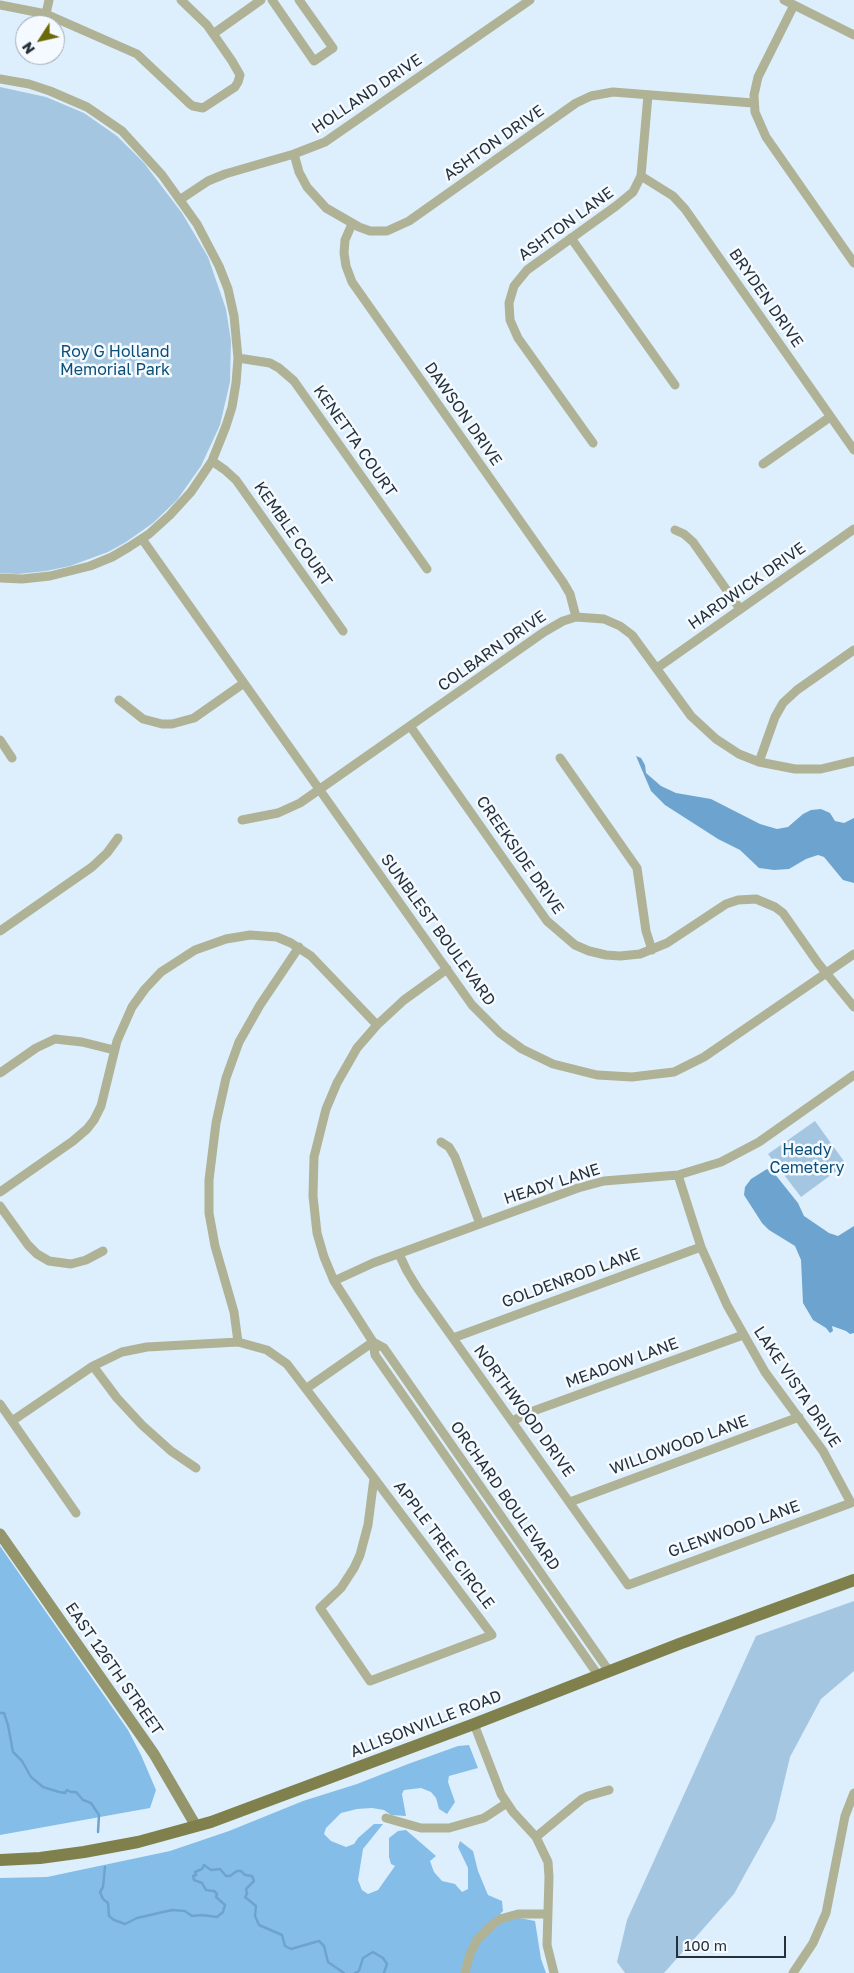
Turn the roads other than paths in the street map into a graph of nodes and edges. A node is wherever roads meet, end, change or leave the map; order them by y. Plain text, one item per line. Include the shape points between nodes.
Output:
1 (49, 0) edge
2 (181, 0) edge
3 (260, 0) edge
4 (272, 0) edge
5 (299, 0) edge
6 (530, 0) edge
7 (784, 0) edge
8 (0, 4) edge
9 (794, 5) junction
10 (46, 14) junction
11 (213, 34) junction
12 (854, 35) edge
13 (0, 80) edge
14 (648, 95) junction
15 (754, 103) junction
16 (294, 154) junction
17 (641, 176) junction
18 (181, 199) junction
19 (352, 224) junction
20 (571, 238) junction
21 (854, 263) edge
22 (238, 358) junction
23 (675, 385) dead end
24 (830, 416) junction
25 (593, 443) dead end
26 (854, 450) edge
27 (212, 461) junction
28 (763, 464) dead end
29 (854, 529) edge
30 (675, 530) dead end
31 (142, 539) junction
32 (427, 569) dead end
33 (0, 578) edge
34 (740, 609) junction
35 (576, 617) junction
36 (342, 630) dead end
37 (854, 650) edge
38 (657, 668) junction
39 (244, 683) junction
40 (119, 700) dead end
41 (410, 726) junction
42 (0, 740) edge
43 (12, 758) dead end
44 (560, 758) dead end
45 (854, 761) edge
46 (759, 762) junction
47 (320, 790) junction
48 (242, 820) dead end
49 (118, 838) dead end
50 (0, 931) edge
51 (299, 947) junction
52 (652, 950) junction
53 (854, 954) edge
54 (447, 969) junction
55 (826, 972) junction
56 (854, 1007) edge
57 (377, 1025) junction
58 (114, 1050) junction
59 (0, 1073) edge
60 (854, 1076) edge
61 (441, 1142) dead end
62 (678, 1175) junction
63 (0, 1192) edge
64 (0, 1206) edge
65 (480, 1224) junction
66 (701, 1247) junction
67 (103, 1251) dead end
68 (399, 1254) junction
69 (334, 1282) junction
70 (743, 1335) junction
71 (453, 1338) junction
72 (238, 1342) junction
73 (372, 1342) junction
74 (93, 1366) junction
75 (308, 1388) junction
76 (0, 1404) edge
77 (799, 1417) junction
78 (12, 1421) junction
79 (513, 1421) junction
80 (196, 1468) dead end
81 (374, 1478) junction
82 (570, 1502) junction
83 (851, 1503) joint
84 (76, 1512) dead end
85 (0, 1534) edge
86 (854, 1580) edge
87 (628, 1585) joint
88 (604, 1673) junction
89 (474, 1724) junction
90 (609, 1790) dead end
91 (854, 1793) edge
92 (507, 1803) junction
93 (386, 1818) dead end
94 (196, 1826) junction
95 (536, 1837) junction
96 (0, 1860) edge
97 (547, 1914) junction
98 (465, 1973) edge
99 (554, 1973) edge
100 (793, 1973) edge

1 - 10 street
2 - 11 street
3 - 11 street
4 - 5 street via 314,61 333,48
6 - 16 street, HOLLAND DRIVE via 334,138
7 - 9 street
8 - 10 street
9 - 12 street
9 - 15 street via 758,77
10 - 11 street via 137,54 193,106 203,108 226,93 238,82 240,75
13 - 18 street via 50,91 104,118 122,131
14 - 15 street, ASHTON DRIVE
14 - 17 street, ASHTON LANE
14 - 19 street, ASHTON DRIVE via 607,92 584,98 399,227 374,231
15 - 21 street via 757,120 766,137
16 - 18 street, HOLLAND DRIVE via 225,174
16 - 19 street, ASHTON DRIVE via 302,178 314,197
17 - 20 street, ASHTON LANE via 629,196
17 - 24 street, BRYDEN DRIVE via 673,196 684,209
18 - 22 street via 205,237 225,279 236,324
19 - 35 street, DAWSON DRIVE via 344,253 352,282 563,582
20 - 23 street
20 - 25 street, ASHTON LANE via 521,276 511,293 509,315 518,338
22 - 27 street via 232,407
22 - 32 street, KENETTA COURT via 270,363 290,377
24 - 26 street, BRYDEN DRIVE
24 - 28 street
27 - 31 street via 181,504
27 - 36 street, KEMBLE COURT via 236,480
29 - 34 street, HARDWICK DRIVE
30 - 34 street via 693,542
31 - 33 street via 112,557 73,571 22,579
31 - 39 street, SUNBLEST BOULEVARD
34 - 38 street, HARDWICK DRIVE
35 - 38 street, COLBARN DRIVE via 604,619 620,626 637,640
35 - 41 street, COLBARN DRIVE via 551,627
37 - 46 street via 783,703
38 - 46 street, COLBARN DRIVE via 700,726 726,747
39 - 40 street via 194,718 172,724 143,719
39 - 47 street, SUNBLEST BOULEVARD
41 - 47 street, COLBARN DRIVE
41 - 52 street, CREEKSIDE DRIVE via 556,930 575,945 598,954 628,956
42 - 43 street
44 - 52 street via 637,868
45 - 46 street, COLBARN DRIVE via 809,769
47 - 48 street, COLBARN DRIVE via 284,811
47 - 54 street, SUNBLEST BOULEVARD
49 - 50 street via 92,867
51 - 57 street
51 - 58 street via 277,937 250,935 195,950 170,966 145,989 128,1015
51 - 72 street via 260,1004 239,1042 226,1078 216,1123 209,1180 209,1213 234,1312
52 - 55 street, CREEKSIDE DRIVE via 726,904 756,899 775,906 783,913
53 - 55 street, SUNBLEST BOULEVARD
54 - 55 street, SUNBLEST BOULEVARD via 481,1016 522,1049 565,1068 622,1078 664,1074 691,1065
54 - 57 street, ORCHARD BOULEVARD via 404,1000
55 - 56 street, CREEKSIDE DRIVE
57 - 69 street, ORCHARD BOULEVARD via 357,1048 337,1082 316,1143 312,1184 314,1217 320,1247
58 - 59 street via 75,1040 56,1040 36,1048
58 - 63 street via 101,1106 87,1129
60 - 62 street, HEADY LANE via 744,1151
61 - 65 street via 455,1157
62 - 65 street, HEADY LANE via 596,1183
62 - 66 street, LAKE VISTA DRIVE
64 - 67 street via 28,1245 49,1261 71,1264
65 - 68 street, HEADY LANE
66 - 70 street, LAKE VISTA DRIVE
66 - 71 street, GOLDENROD LANE
68 - 69 street, HEADY LANE via 352,1271
68 - 71 street, NORTHWOOD DRIVE via 411,1278
69 - 73 street, ORCHARD BOULEVARD
70 - 77 street, LAKE VISTA DRIVE
70 - 79 street, MEADOW LANE
71 - 79 street, NORTHWOOD DRIVE
72 - 74 street via 138,1348
72 - 75 street via 260,1347 277,1356
73 - 75 street
73 - 88 street, ORCHARD BOULEVARD via 384,1348
74 - 78 street
74 - 80 street via 142,1425
75 - 81 street
76 - 78 street
77 - 82 street, WILLOWOOD LANE
77 - 83 street, LAKE VISTA DRIVE via 823,1451
78 - 84 street
79 - 82 street, NORTHWOOD DRIVE
81 - 81 street, APPLE TREE CIRCLE via 368,1525 357,1562 341,1588 320,1608 370,1681 492,1636
82 - 87 street, NORTHWOOD DRIVE
83 - 87 street, GLENWOOD LANE
85 - 94 main road, EAST 126TH STREET via 154,1754
86 - 88 main road, ALLISONVILLE ROAD
88 - 89 main road, ALLISONVILLE ROAD
89 - 92 street via 497,1786
89 - 94 main road, ALLISONVILLE ROAD
90 - 95 street via 582,1799
91 - 100 street via 845,1816 826,1913 813,1943
92 - 93 street via 484,1818 449,1828 421,1828
92 - 95 street
94 - 96 main road, ALLISONVILLE ROAD via 84,1852
95 - 97 street via 548,1862
97 - 98 street via 518,1914 500,1919 477,1940
97 - 99 street via 547,1946

